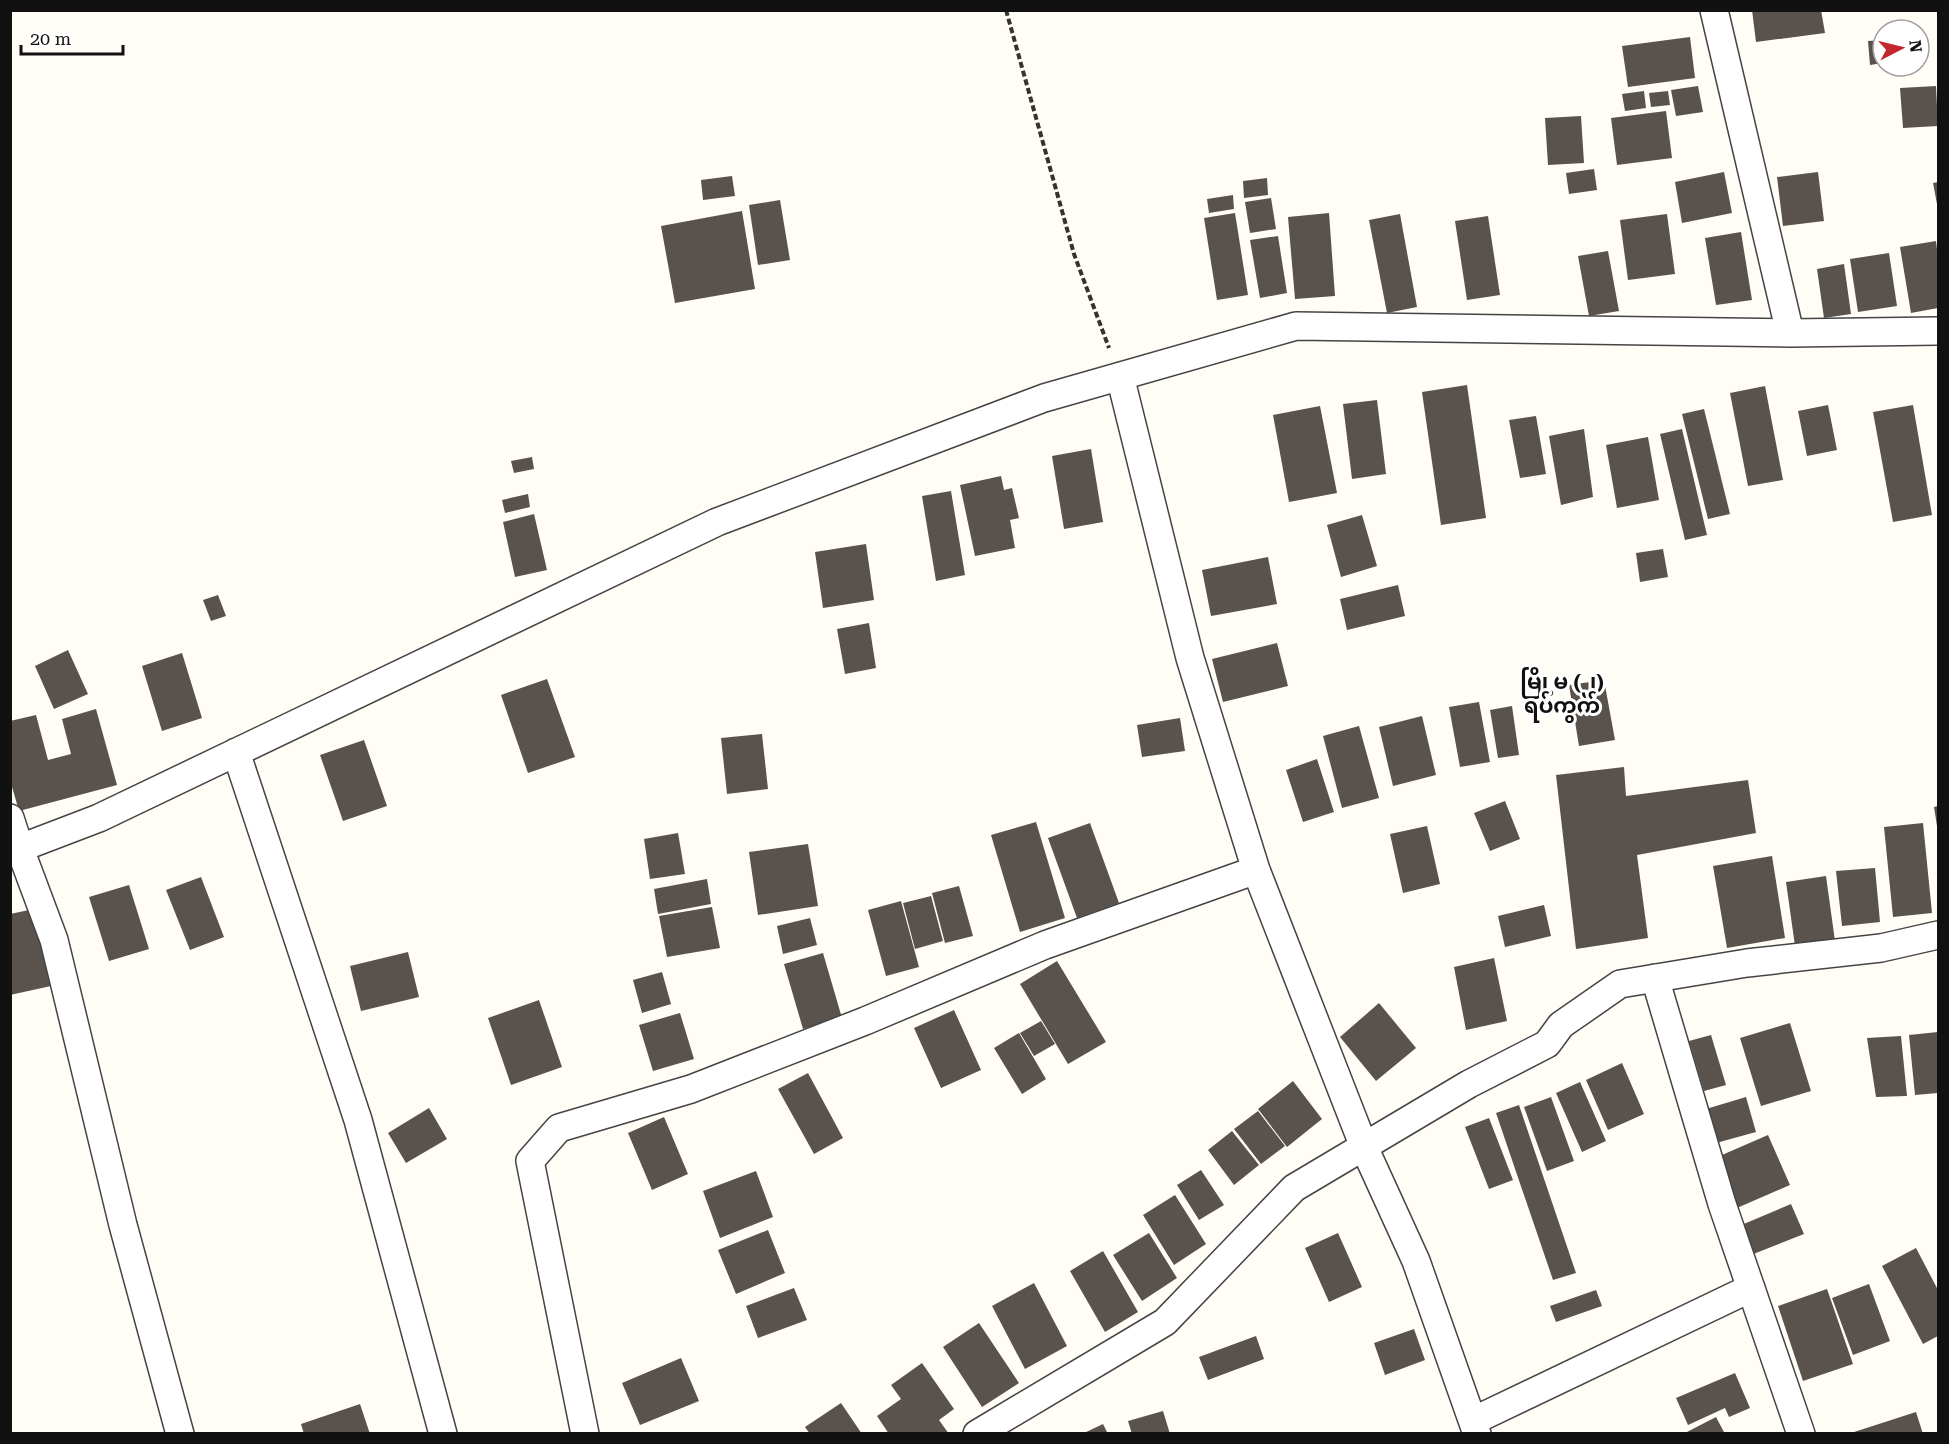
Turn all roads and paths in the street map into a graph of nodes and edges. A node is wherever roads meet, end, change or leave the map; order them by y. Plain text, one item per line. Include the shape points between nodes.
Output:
1 (1006, 10) edge
2 (1714, 10) edge
3 (1938, 331) edge
4 (1790, 333) junction
5 (1120, 376) junction
6 (236, 752) junction
7 (10, 818) edge
8 (15, 850) edge
9 (1256, 870) junction
10 (1938, 935) edge
11 (1654, 978) junction
12 (1364, 1147) junction
13 (1752, 1288) junction
14 (1475, 1427) edge
15 (180, 1434) edge
16 (443, 1434) edge
17 (585, 1434) edge
18 (977, 1434) edge
19 (1801, 1434) edge

1 - 5 path via 1074,254
2 - 4 street
3 - 4 street
4 - 5 street via 1296,326
5 - 6 street via 1044,398 717,522
5 - 9 street via 1190,658
6 - 8 street via 99,818
6 - 16 street via 358,1120
7 - 8 street
8 - 15 street via 54,940 123,1224
9 - 12 street
9 - 17 street via 1045,945 691,1089 559,1128 530,1161
10 - 11 street via 1881,948
11 - 12 street via 1620,984 1560,1025 1548,1044 1469,1084
11 - 13 street via 1722,1204
12 - 14 street via 1416,1261
12 - 18 street via 1294,1188 1165,1322
13 - 14 street
13 - 19 street

